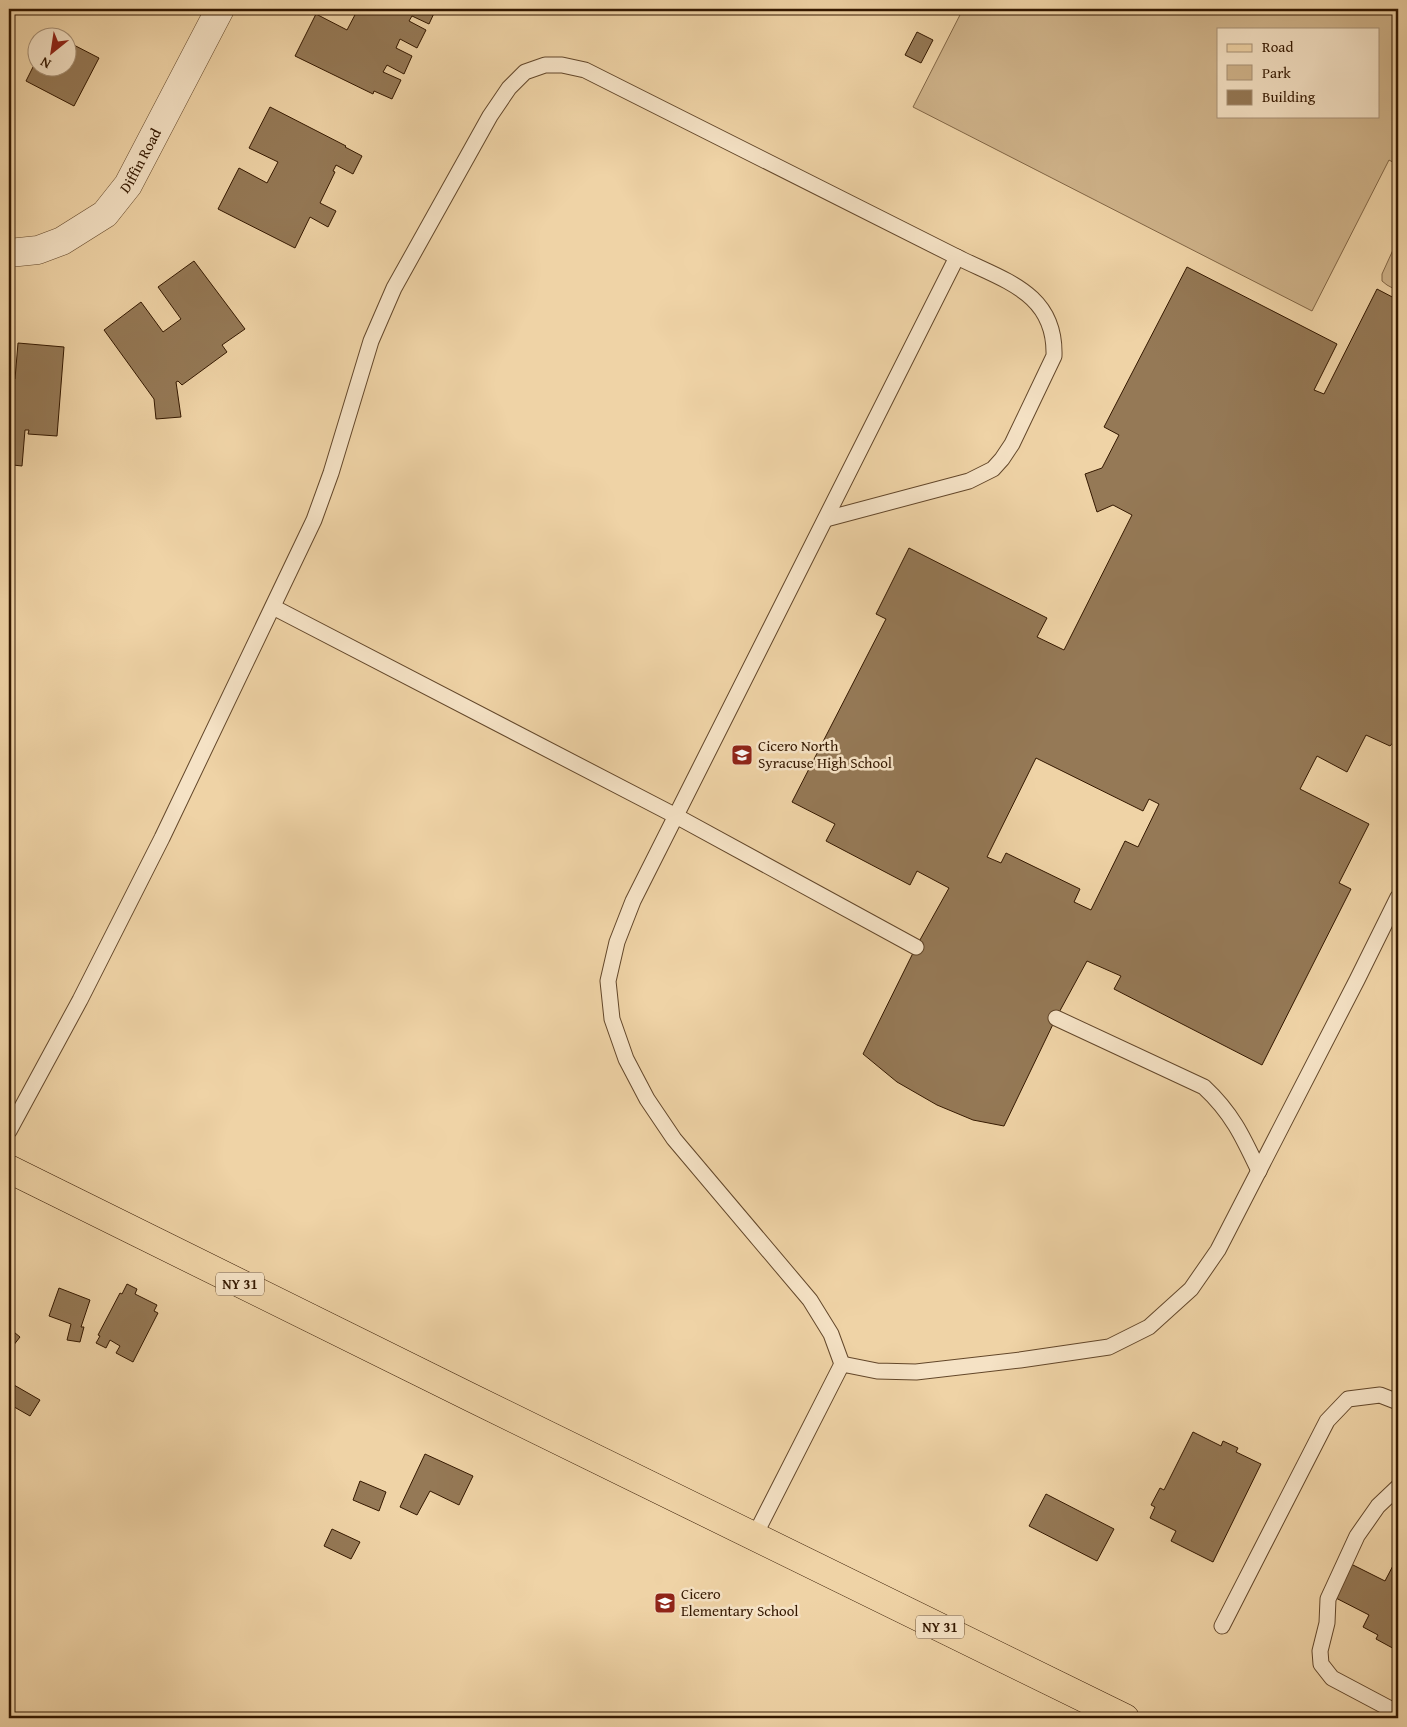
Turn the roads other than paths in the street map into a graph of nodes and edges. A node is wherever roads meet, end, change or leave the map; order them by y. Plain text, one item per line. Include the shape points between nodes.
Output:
1 (220, 9) edge
2 (9, 253) edge
3 (958, 257) junction
4 (826, 518) junction
5 (272, 607) junction
6 (676, 816) junction
7 (1398, 896) edge
8 (916, 947) dead end
9 (1056, 1018) dead end
10 (9, 1131) edge
11 (9, 1169) edge
12 (1259, 1171) junction
13 (842, 1364) junction
14 (1398, 1402) edge
15 (1398, 1487) edge
16 (754, 1537) junction
17 (1222, 1626) dead end
18 (1398, 1713) edge
19 (1125, 1718) edge

1 - 2 street, Diffin Road via 128,185 105,214 62,241 38,250
3 - 4 lane
3 - 4 lane via 1020,289 1045,312 1052,329 1054,356 1012,444 993,469 969,481
3 - 5 lane via 585,70 545,65 525,72 508,88 490,116 394,288 371,341 314,520
4 - 6 lane
5 - 6 lane
5 - 10 lane via 158,846
6 - 8 lane
6 - 13 lane via 633,901 617,942 608,981 612,1019 626,1059 674,1139 810,1300 831,1334
7 - 12 lane
9 - 12 lane via 1204,1087 1239,1129
11 - 16 main road, NY 31
12 - 13 lane via 1218,1250 1191,1289 1149,1327 1109,1347 916,1372 877,1371
13 - 16 lane
14 - 17 lane via 1380,1395 1348,1399 1327,1421
15 - 18 lane via 1378,1506 1357,1536 1328,1599 1320,1651 1322,1664 1332,1678
16 - 19 main road, NY 31

